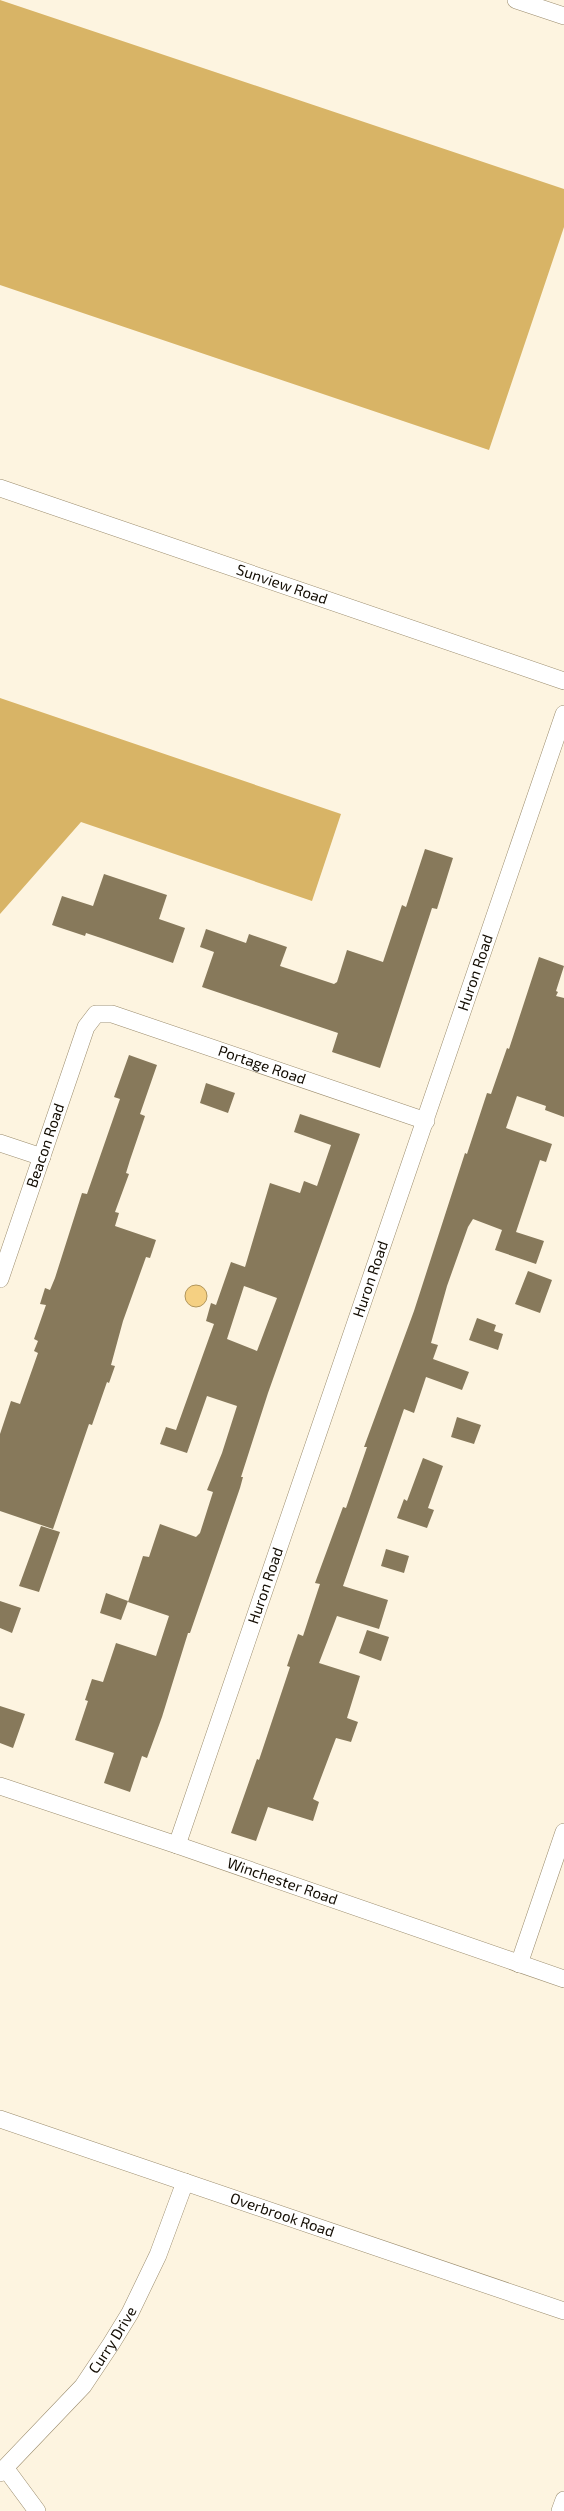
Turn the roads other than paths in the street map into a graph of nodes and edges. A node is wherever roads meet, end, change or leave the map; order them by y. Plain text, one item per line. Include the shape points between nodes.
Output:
1 (516, 0) edge
2 (564, 16) edge
3 (0, 488) edge
4 (564, 681) edge
5 (564, 714) edge
6 (96, 1014) joint
7 (426, 1121) junction
8 (0, 1143) edge
9 (42, 1157) junction
10 (0, 1279) edge
11 (0, 1786) edge
12 (564, 1832) edge
13 (177, 1845) junction
14 (519, 1964) junction
15 (564, 1979) edge
16 (0, 2118) edge
17 (185, 2182) junction
18 (564, 2311) edge
19 (3, 2471) edge
20 (564, 2500) edge
21 (37, 2511) edge
22 (560, 2511) edge

1 - 2 street
3 - 4 street, Sunview Road
5 - 7 street, Huron Road
6 - 7 street, Portage Road via 112,1014
6 - 9 street, Beacon Road via 86,1027
7 - 13 street, Huron Road
8 - 9 street
9 - 10 street, Beacon Road
11 - 13 street, Winchester Road
12 - 14 street
13 - 14 street, Winchester Road
14 - 15 street, Winchester Road
16 - 17 street, Overbrook Road
17 - 18 street, Overbrook Road
17 - 19 street, Curry Drive via 158,2255 130,2313 111,2344 83,2386
19 - 21 street
20 - 22 street

